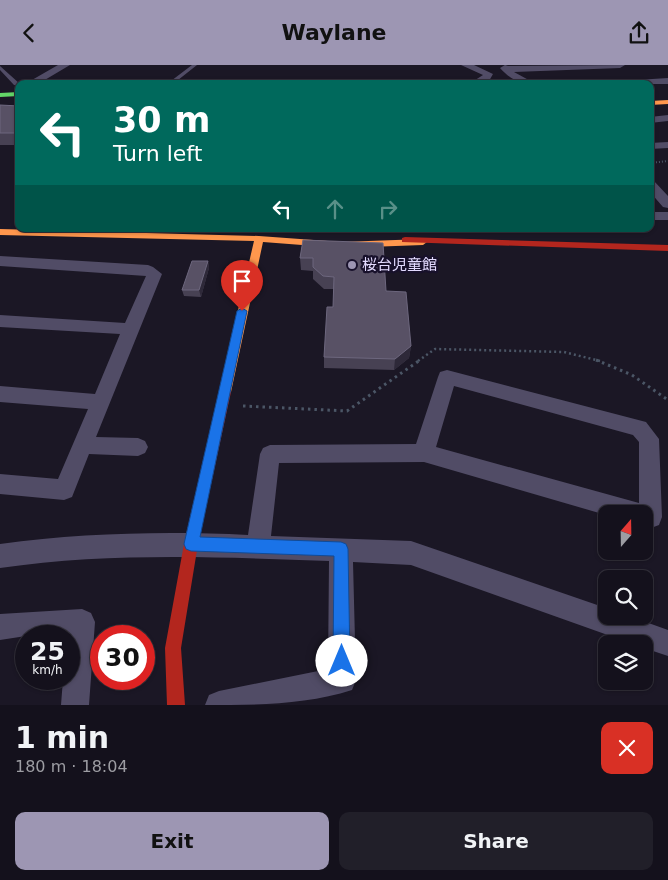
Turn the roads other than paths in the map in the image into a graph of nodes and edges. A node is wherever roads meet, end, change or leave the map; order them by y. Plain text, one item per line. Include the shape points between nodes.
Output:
1 (65, 65) edge
2 (195, 65) edge
3 (466, 65) edge
4 (497, 65) edge
5 (620, 65) edge
6 (0, 67) edge
7 (508, 69) junction
8 (37, 80) edge
9 (174, 80) edge
10 (484, 80) edge
11 (521, 80) edge
12 (668, 81) edge
13 (654, 82) edge
14 (15, 83) edge
15 (668, 95) edge
16 (654, 99) edge
17 (654, 100) edge
18 (654, 102) edge
19 (668, 102) edge
20 (668, 113) edge
21 (668, 118) edge
22 (654, 120) edge
23 (654, 145) edge
24 (668, 145) edge
25 (668, 182) edge
26 (654, 184) edge
27 (654, 188) edge
28 (668, 204) edge
29 (654, 215) edge
30 (668, 216) edge
31 (0, 232) edge
32 (421, 232) edge
33 (259, 239) junction
34 (422, 242) junction
35 (668, 248) edge
36 (0, 261) edge
37 (0, 321) edge
38 (131, 329) junction
39 (0, 394) edge
40 (101, 402) junction
41 (84, 445) junction
42 (138, 447) dead end
43 (424, 453) junction
44 (0, 484) edge
45 (608, 505) edge
46 (651, 505) edge
47 (191, 544) junction
48 (258, 547) junction
49 (341, 549) junction
50 (0, 556) edge
51 (0, 627) edge
52 (668, 643) edge
53 (75, 705) edge
54 (176, 705) edge
55 (219, 705) edge

1 - 8 street
2 - 9 lane
3 - 10 street via 488,74
4 - 7 street
5 - 7 street
6 - 14 lane
7 - 11 street
12 - 13 street
15 - 16 street
17 - 19 street
18 - 20 street
21 - 22 street
23 - 24 street
25 - 26 street
27 - 28 street
29 - 30 street
31 - 33 street
32 - 34 street
33 - 34 street via 287,236 393,238
33 - 47 street
34 - 35 street
36 - 38 street via 148,270 154,274
37 - 38 street
38 - 40 street
39 - 40 street
40 - 41 street
41 - 42 street
41 - 44 street via 64,490
43 - 45 street
43 - 46 street via 447,377 639,428 649,439
43 - 48 street via 270,454
47 - 48 street
47 - 50 street via 42,549
47 - 54 street via 173,648
48 - 49 street
49 - 52 street via 411,553
49 - 55 street via 342,680
51 - 53 street via 82,622

